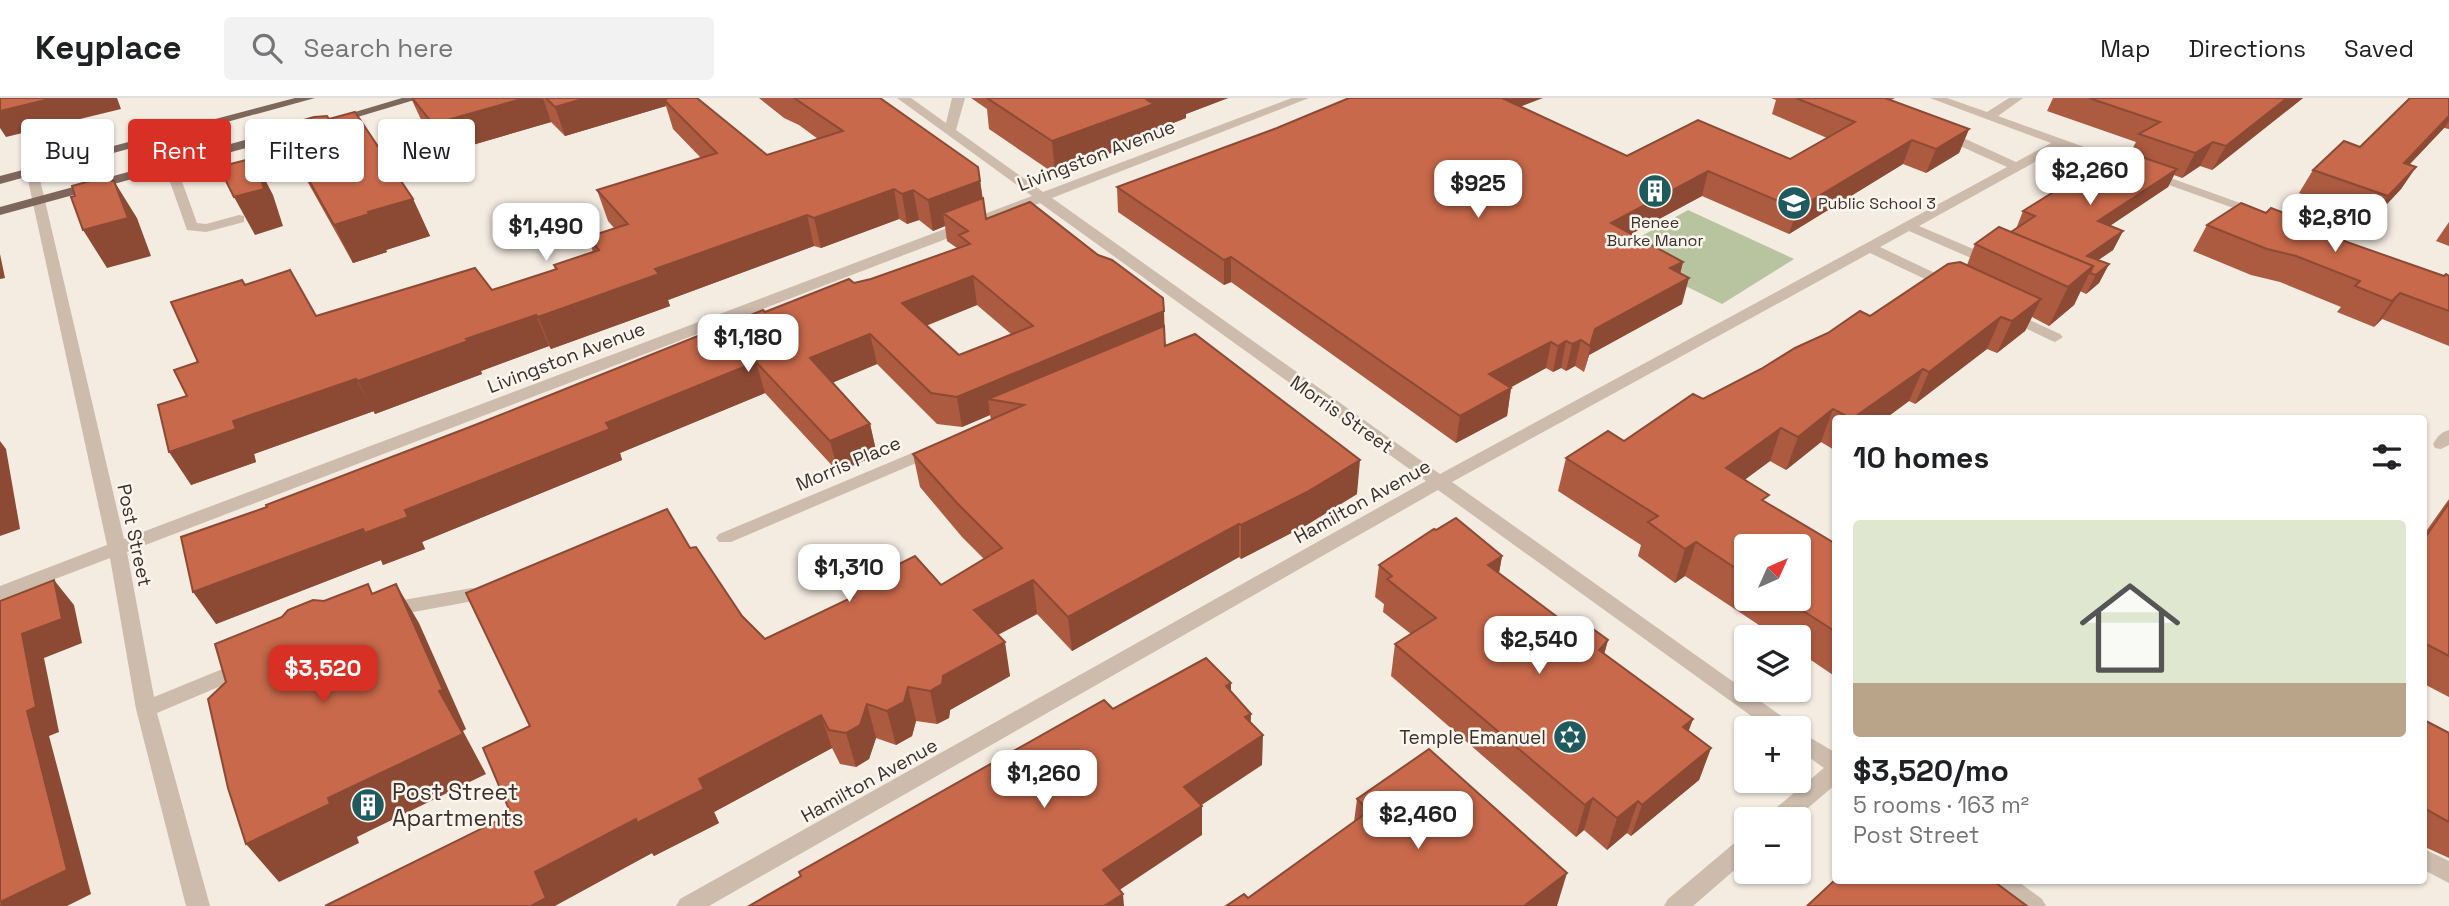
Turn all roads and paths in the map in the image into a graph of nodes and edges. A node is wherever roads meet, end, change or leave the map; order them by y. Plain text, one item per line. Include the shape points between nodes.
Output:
1 (309, 98) edge
2 (415, 98) edge
3 (903, 98) edge
4 (958, 98) edge
5 (1303, 98) edge
6 (1936, 98) edge
7 (2017, 98) edge
8 (1989, 116) junction
9 (1933, 129) edge
10 (949, 132) junction
11 (2062, 142) junction
12 (231, 148) edge
13 (114, 149) edge
14 (2018, 167) junction
15 (21, 174) edge
16 (128, 176) edge
17 (0, 180) edge
18 (35, 182) edge
19 (176, 182) edge
20 (1039, 197) junction
21 (39, 200) junction
22 (0, 211) edge
23 (2269, 216) edge
24 (239, 219) edge
25 (1909, 226) junction
26 (1869, 247) junction
27 (2005, 267) edge
28 (1961, 291) edge
29 (1996, 308) edge
30 (2055, 337) dead end
31 (953, 440) edge
32 (1438, 482) junction
33 (725, 538) dead end
34 (117, 549) junction
35 (0, 593) edge
36 (472, 595) edge
37 (370, 616) edge
38 (268, 659) edge
39 (146, 709) junction
40 (1766, 716) edge
41 (1811, 747) edge
42 (1832, 762) edge
43 (1832, 774) edge
44 (1793, 807) edge
45 (1734, 857) edge
46 (2427, 861) edge
47 (2449, 873) edge
48 (2004, 884) edge
49 (198, 906) edge
50 (688, 906) edge
51 (1676, 906) edge
52 (2034, 906) edge

1 - 13 main road
2 - 12 main road
3 - 10 street, Morris Street
4 - 10 street
5 - 20 street, Livingston Avenue
6 - 8 street
7 - 8 street
8 - 11 street
9 - 14 street
10 - 20 street, Morris Street
11 - 14 street, Hamilton Avenue
11 - 23 street
14 - 25 street, Hamilton Avenue
15 - 17 main road
16 - 21 main road
18 - 21 street, Post Street
19 - 24 street via 192,227
20 - 32 street, Morris Street via 1213,329
20 - 34 street, Livingston Avenue
21 - 22 main road
21 - 34 street, Post Street
25 - 26 street, Hamilton Avenue
25 - 27 street
26 - 28 street
26 - 32 street, Hamilton Avenue
29 - 30 street
31 - 33 street, Morris Place
32 - 40 street, Morris Street
32 - 50 street, Hamilton Avenue
34 - 35 street, Livingston Avenue
34 - 39 street, Post Street
36 - 37 street
38 - 39 street
39 - 49 street, Post Street
41 - 42 street
43 - 44 street
45 - 51 street
46 - 47 street
48 - 52 street

